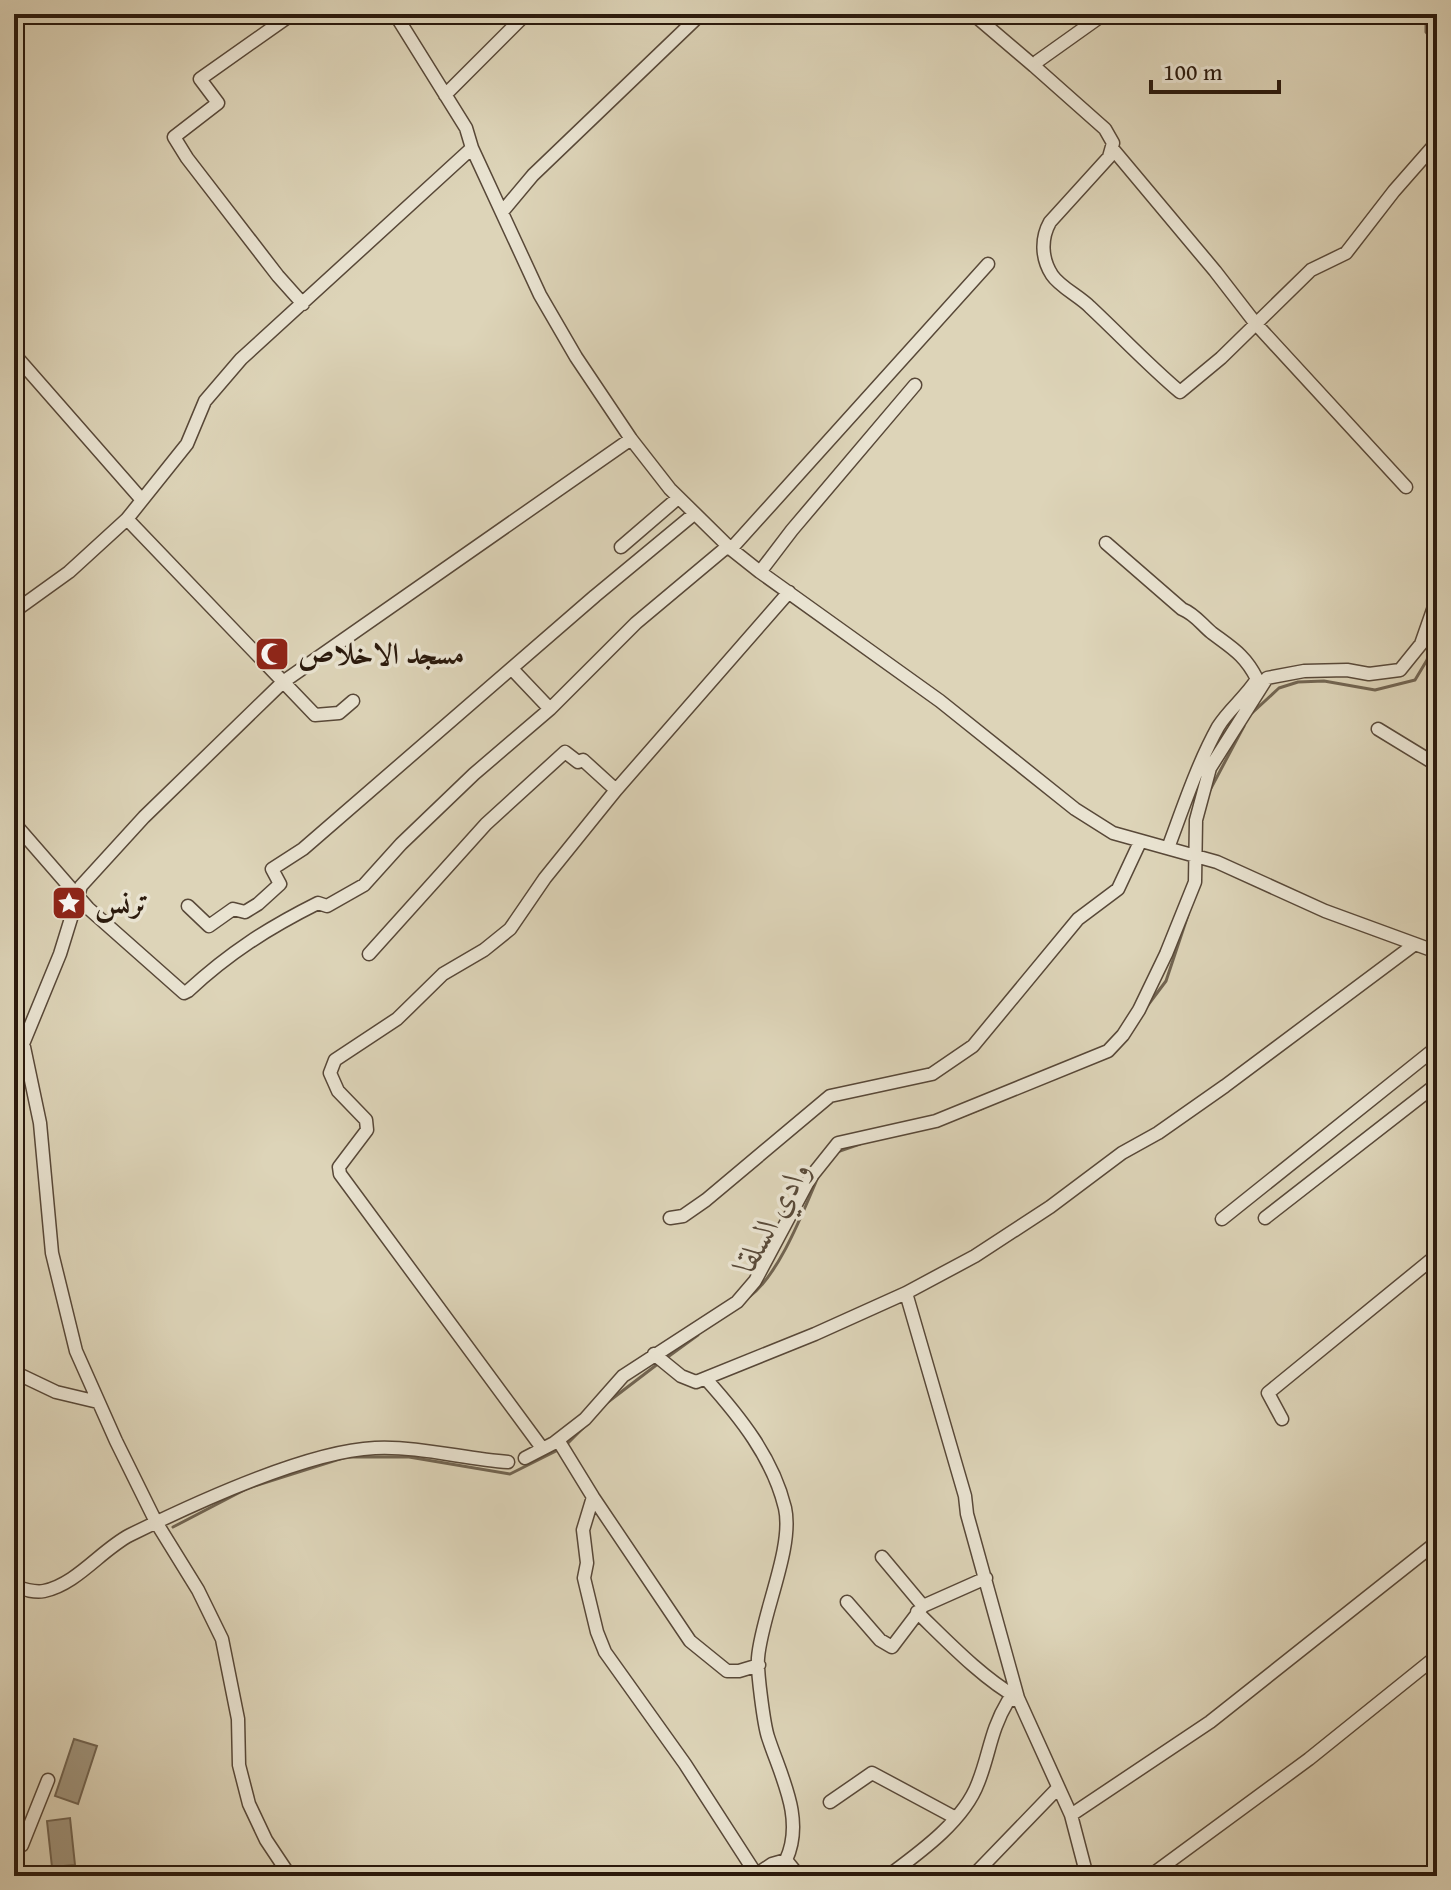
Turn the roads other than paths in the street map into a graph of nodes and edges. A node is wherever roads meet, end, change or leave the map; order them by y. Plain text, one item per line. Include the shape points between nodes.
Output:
1 (292, 14) edge
2 (395, 14) edge
3 (526, 14) edge
4 (701, 14) edge
5 (973, 14) edge
6 (1104, 14) edge
7 (1034, 66) junction
8 (445, 95) junction
9 (1437, 142) edge
10 (472, 148) junction
11 (1112, 148) junction
12 (502, 212) junction
13 (988, 264) dead end
14 (303, 304) junction
15 (1256, 324) junction
16 (14, 354) edge
17 (915, 385) dead end
18 (631, 439) junction
19 (1406, 487) dead end
20 (678, 498) junction
21 (142, 500) junction
22 (694, 514) junction
23 (127, 519) junction
24 (1106, 543) dead end
25 (621, 547) dead end
26 (730, 547) junction
27 (760, 572) junction
28 (789, 592) junction
29 (1435, 604) dead end
30 (14, 616) edge
31 (512, 669) junction
32 (283, 682) junction
33 (353, 701) dead end
34 (550, 709) junction
35 (1378, 729) dead end
36 (1437, 765) edge
37 (616, 790) junction
38 (14, 823) edge
39 (1140, 842) junction
40 (1168, 848) junction
41 (1197, 856) junction
42 (78, 897) junction
43 (188, 906) dead end
44 (1415, 944) junction
45 (1437, 952) edge
46 (369, 954) dead end
47 (23, 1044) junction
48 (1437, 1047) edge
49 (14, 1083) edge
50 (1437, 1084) edge
51 (670, 1218) dead end
52 (1265, 1218) dead end
53 (1222, 1219) dead end
54 (1437, 1255) edge
55 (906, 1293) junction
56 (654, 1354) junction
57 (14, 1372) edge
58 (706, 1379) junction
59 (98, 1402) junction
60 (1282, 1419) dead end
61 (558, 1440) junction
62 (542, 1448) junction
63 (525, 1458) dead end
64 (508, 1462) dead end
65 (593, 1497) junction
66 (156, 1522) junction
67 (1437, 1542) edge
68 (882, 1557) dead end
69 (986, 1578) junction
70 (14, 1586) edge
71 (847, 1602) dead end
72 (920, 1609) junction
73 (1437, 1656) edge
74 (759, 1665) junction
75 (1018, 1698) junction
76 (48, 1780) dead end
77 (1057, 1789) junction
78 (830, 1802) dead end
79 (1071, 1815) junction
80 (954, 1817) junction
81 (14, 1844) edge
82 (786, 1860) junction
83 (755, 1875) edge
84 (290, 1876) edge
85 (799, 1876) edge
86 (888, 1876) edge
87 (973, 1876) edge
88 (1087, 1876) edge
89 (1150, 1876) edge

1 - 14 street via 200,79 218,103 174,137
2 - 8 street
3 - 8 street
4 - 12 street via 533,175
5 - 7 street
6 - 7 street
7 - 11 street via 1105,129
8 - 10 street
9 - 15 street via 1346,253 1311,270
10 - 12 street
10 - 14 street
11 - 15 street
11 - 15 street via 1042,235 1052,275 1180,392
12 - 18 street via 540,295
13 - 26 street
14 - 21 street via 241,359 205,401 187,444
15 - 19 street
16 - 21 street
17 - 27 street
18 - 20 street
18 - 32 street
20 - 22 street
20 - 25 street
21 - 23 street
22 - 26 street
22 - 31 street
23 - 30 street
23 - 32 street
24 - 40 street via 1228,642 1257,679 1217,729
26 - 27 street
26 - 34 street via 636,623
27 - 28 street
28 - 37 street
28 - 39 street via 940,701 1075,809 1113,833
29 - 41 street via 1421,644 1400,670 1304,671 1267,678 1210,768 1196,820
31 - 34 street
31 - 43 street via 303,849 272,869 280,884 258,904 245,912 233,909 209,926
32 - 33 street via 315,715 339,713
32 - 42 street via 144,817 81,886
34 - 42 street via 474,774 364,885 327,906 318,903 269,927 184,993
35 - 36 street
37 - 46 street via 583,760 565,752 486,824
37 - 62 street via 510,929 443,974 397,1019 335,1060 330,1073 338,1091 366,1120 367,1130 339,1167 340,1174
38 - 42 street
39 - 40 street
39 - 51 street via 1118,889 1078,919 973,1046 932,1074 830,1096 706,1200 683,1216
40 - 41 street
41 - 44 street
41 - 56 street via 1195,882 1166,954 1139,1010 1108,1051 936,1121 838,1143 810,1178 755,1281 737,1302
42 - 47 street
44 - 45 street
44 - 55 street via 1158,1133 975,1256
47 - 49 street
47 - 59 street via 40,1123 52,1253 76,1351
48 - 53 street
50 - 52 street
54 - 60 street via 1268,1393
55 - 58 street
55 - 69 street
56 - 58 street via 681,1376 696,1382
56 - 61 street via 623,1376
57 - 59 street via 56,1392
58 - 74 street via 770,1464 785,1509
59 - 66 street
61 - 62 street
61 - 65 street
62 - 63 street
64 - 66 street via 409,1449 348,1451 279,1472
65 - 74 street via 690,1641 727,1671
65 - 83 street via 583,1530 584,1578 605,1652
66 - 70 street via 125,1537 63,1583 44,1591
66 - 84 street via 222,1639 249,1804
67 - 79 street via 1210,1722
68 - 72 street
69 - 72 street
69 - 75 street
71 - 72 street via 892,1647
72 - 75 street via 963,1656
73 - 89 street
74 - 82 street via 767,1736 794,1819 794,1844
75 - 77 street
75 - 80 street via 1008,1701 995,1723 972,1798
76 - 81 street via 22,1845
77 - 79 street
77 - 87 street
78 - 80 street via 872,1773
79 - 88 street
80 - 86 street via 934,1842
82 - 83 street
82 - 85 street

